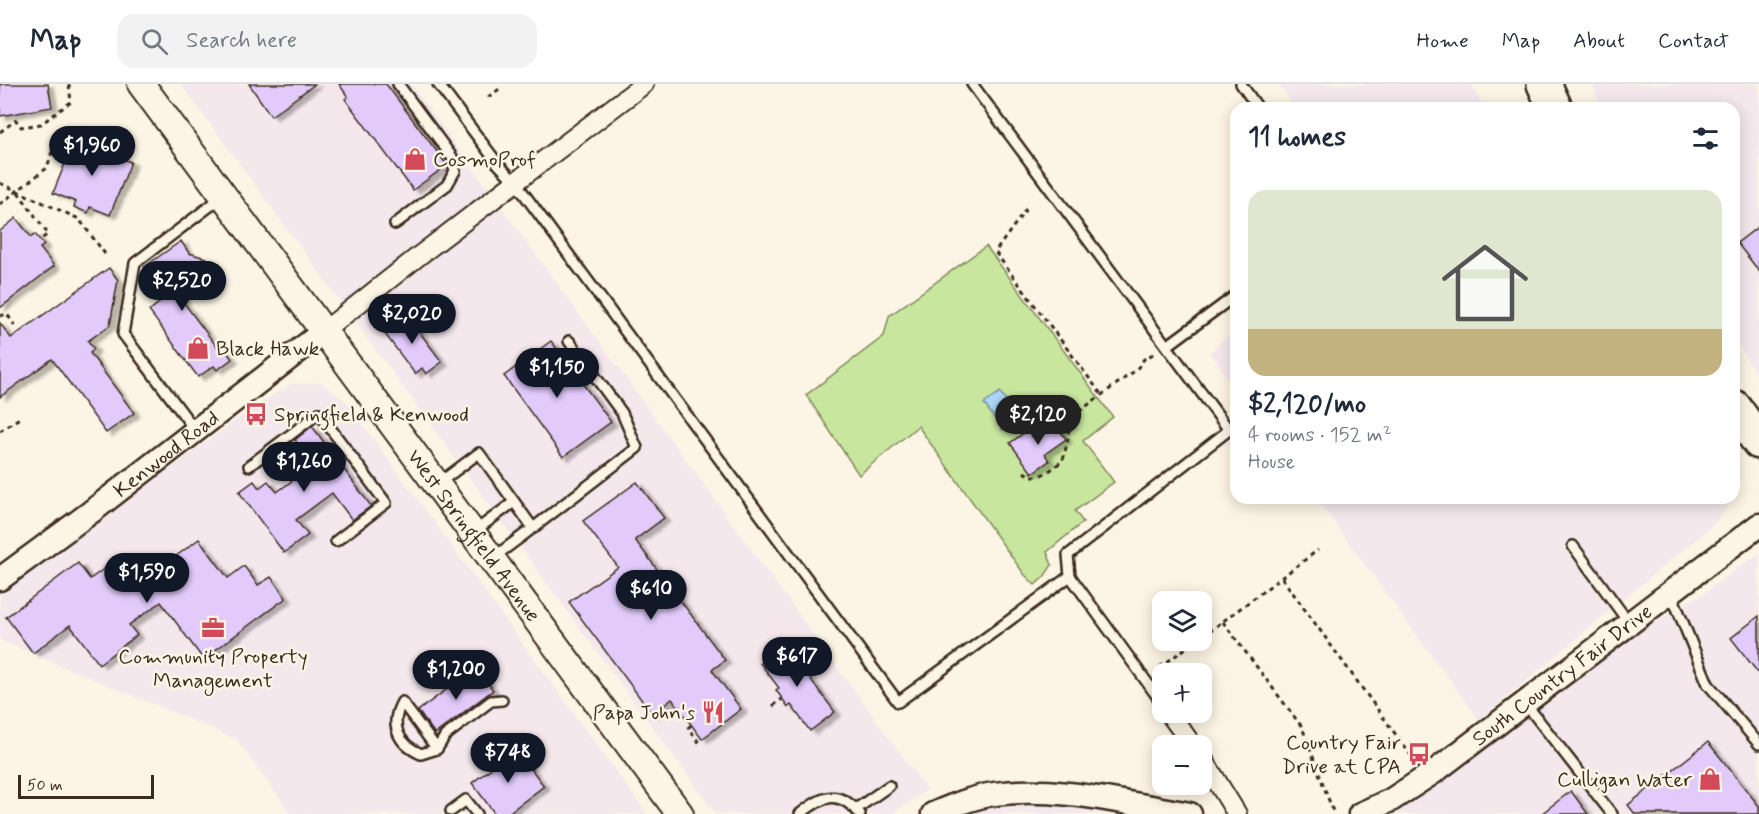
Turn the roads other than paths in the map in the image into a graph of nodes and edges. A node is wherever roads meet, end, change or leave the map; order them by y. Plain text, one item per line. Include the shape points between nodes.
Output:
1 (141, 84) edge
2 (398, 84) edge
3 (438, 84) edge
4 (644, 84) edge
5 (972, 84) edge
6 (1241, 84) edge
7 (1544, 84) edge
8 (1254, 102) edge
9 (1552, 102) edge
10 (516, 183) junction
11 (224, 196) junction
12 (395, 224) dead end
13 (1230, 299) edge
14 (324, 331) junction
15 (570, 341) dead end
16 (1167, 346) junction
17 (1740, 416) edge
18 (196, 431) junction
19 (1759, 442) edge
20 (249, 466) dead end
21 (437, 484) junction
22 (514, 502) junction
23 (1759, 525) edge
24 (532, 528) junction
25 (472, 532) junction
26 (336, 541) dead end
27 (1573, 546) dead end
28 (492, 559) junction
29 (1071, 576) junction
30 (0, 579) edge
31 (1670, 591) junction
32 (1629, 623) junction
33 (1152, 689) edge
34 (502, 700) dead end
35 (1525, 702) junction
36 (1759, 744) edge
37 (437, 749) junction
38 (1212, 773) edge
39 (889, 786) dead end
40 (451, 811) dead end
41 (858, 812) edge
42 (1368, 813) edge
43 (477, 814) edge
44 (680, 814) edge
45 (800, 814) edge
46 (933, 814) edge
47 (1190, 814) edge
48 (1237, 814) edge
49 (1612, 814) edge

1 - 11 main road, West Springfield Avenue
2 - 12 lane via 452,157 455,171 447,185
3 - 10 lane
4 - 10 street, Kenwood Road
5 - 16 lane
6 - 8 lane
7 - 9 highway
10 - 14 street, Kenwood Road
10 - 29 lane via 898,702
11 - 14 main road, West Springfield Avenue
11 - 18 lane via 135,263 123,334
13 - 16 lane
14 - 18 street, Kenwood Road
14 - 21 main road, West Springfield Avenue
15 - 24 lane via 622,413 638,448
16 - 29 lane via 1228,430 1068,555
17 - 19 highway
18 - 30 street, Kenwood Road
20 - 26 lane via 319,413 386,503
21 - 22 lane via 479,453
21 - 25 main road, West Springfield Avenue
22 - 24 lane
22 - 25 lane
23 - 31 street, South Country Fair Drive
24 - 28 lane
25 - 28 main road, West Springfield Avenue
27 - 32 lane
28 - 44 main road, West Springfield Avenue
29 - 33 lane
31 - 32 street, South Country Fair Drive
31 - 36 lane via 1708,684
32 - 35 street, South Country Fair Drive
34 - 37 lane via 491,701 445,736
35 - 42 street, South Country Fair Drive via 1426,777
35 - 49 lane
37 - 37 lane via 421,754 402,742 395,719 402,702
38 - 48 street
39 - 41 lane
40 - 43 lane via 466,800
41 - 45 lane via 840,798 826,796
46 - 47 street via 991,795 1041,792

